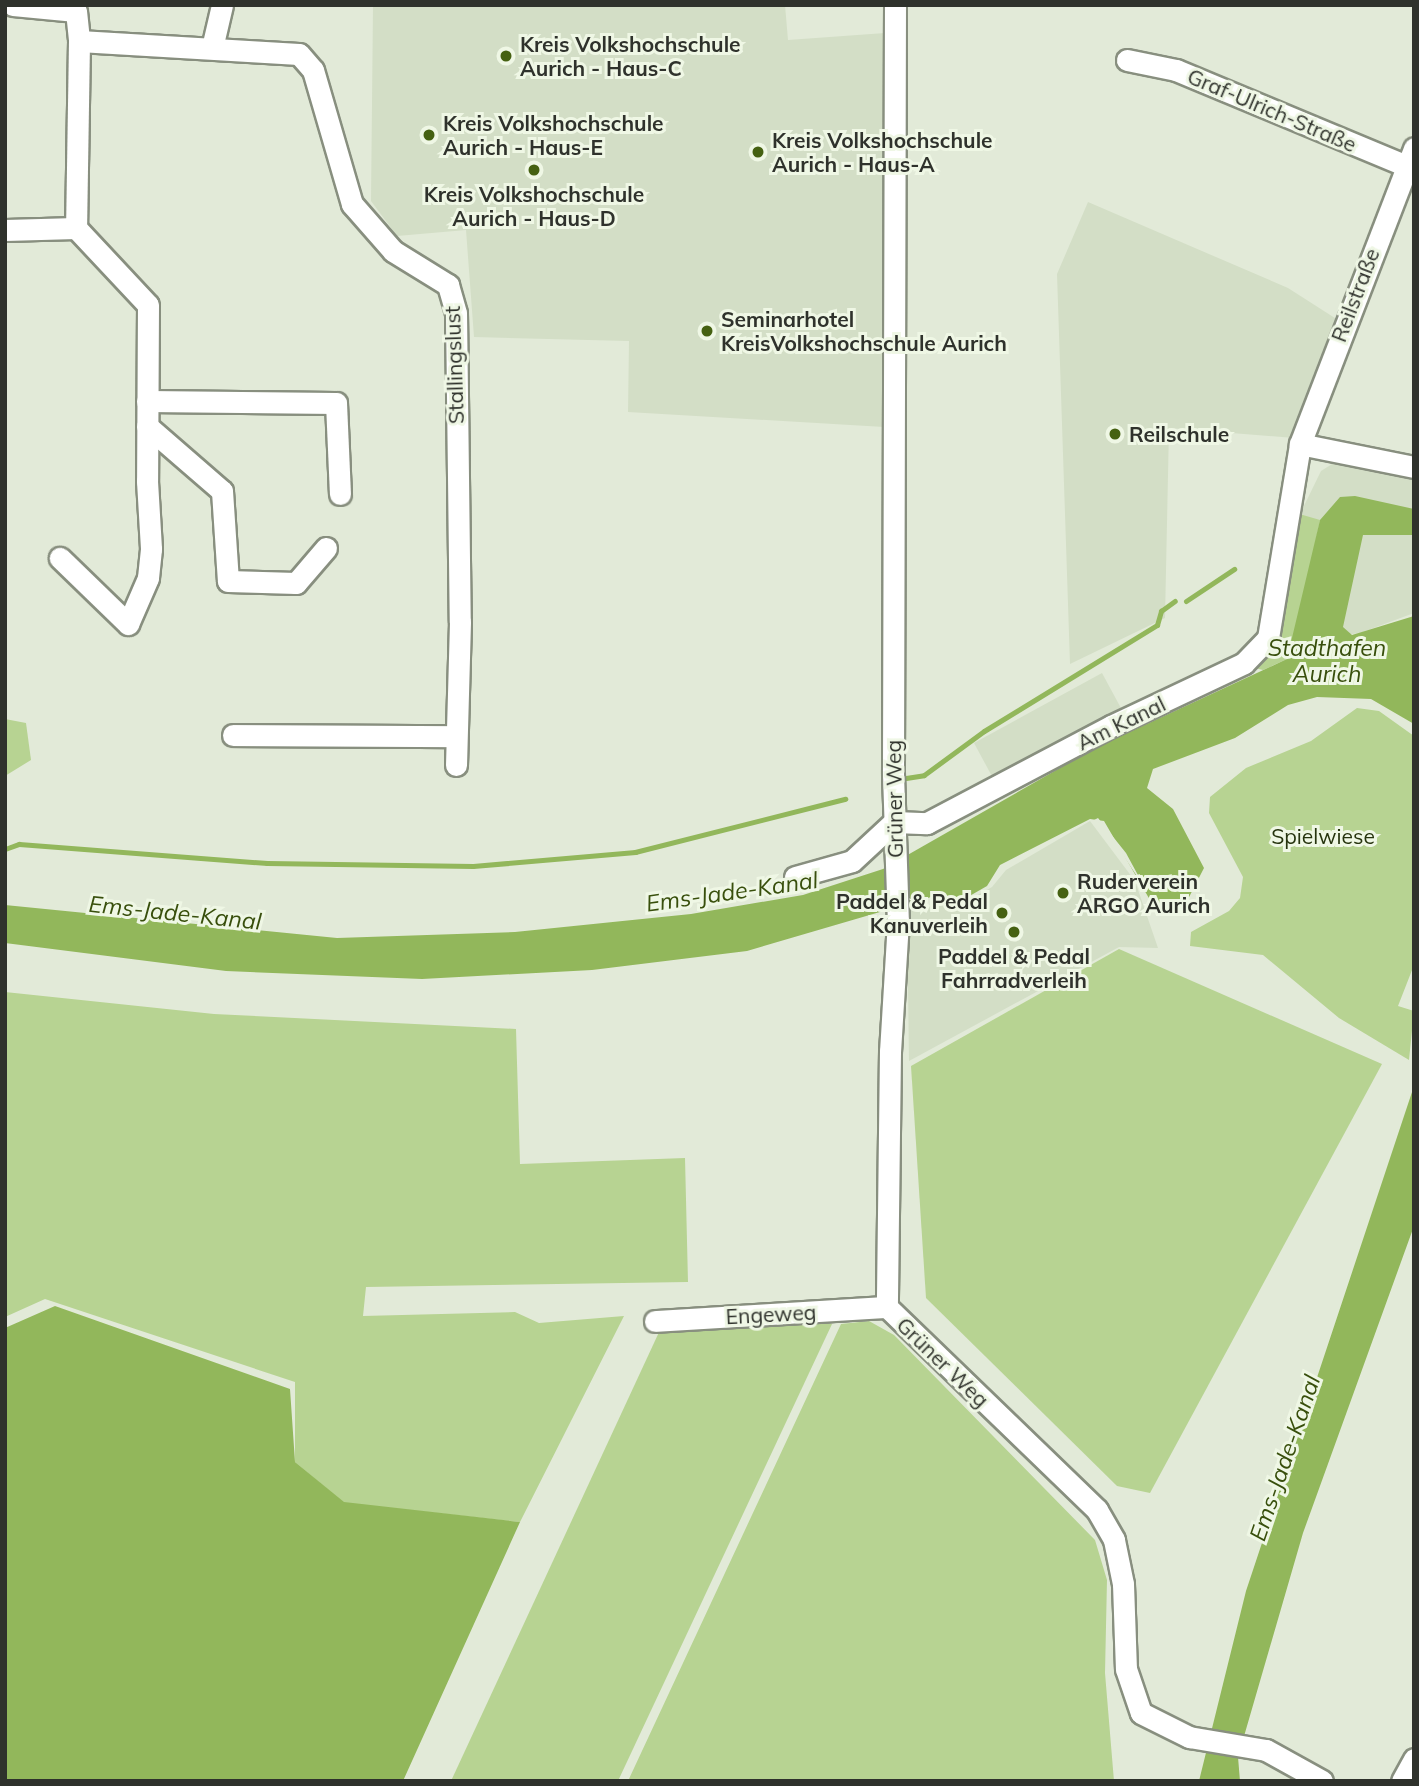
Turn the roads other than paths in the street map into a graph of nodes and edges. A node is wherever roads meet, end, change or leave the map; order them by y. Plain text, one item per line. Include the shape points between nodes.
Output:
1 (13, 5) edge
2 (222, 5) edge
3 (895, 5) edge
4 (79, 41) junction
5 (212, 48) junction
6 (1127, 60) dead end
7 (1411, 161) edge
8 (76, 228) junction
9 (5, 230) edge
10 (147, 401) junction
11 (147, 426) junction
12 (1300, 444) junction
13 (1414, 467) edge
14 (340, 494) dead end
15 (326, 548) dead end
16 (60, 558) dead end
17 (233, 735) dead end
18 (455, 736) junction
19 (456, 765) dead end
20 (894, 822) junction
21 (795, 877) dead end
22 (887, 1307) junction
23 (655, 1321) dead end
24 (1414, 1759) edge
25 (1322, 1781) edge
26 (1402, 1781) edge

1 - 4 street via 76,12
2 - 5 street
3 - 20 street, Grüner Weg
4 - 5 street, Stallingslust
4 - 8 street
5 - 18 street, Stallingslust via 299,54 313,70 352,204 393,251 448,285 456,313 460,622
6 - 7 street, Graf-Ulrich-Straße via 1176,70
7 - 12 street, Reilstraße
8 - 9 street
8 - 10 street via 148,304
10 - 11 street
10 - 14 street via 336,403
11 - 15 street via 222,491 228,581 296,583
11 - 16 street via 151,549 148,578 128,624
12 - 13 street
12 - 20 street, Am Kanal via 1268,638 1258,650 1244,663 1066,749 927,824
17 - 18 street
18 - 19 street, Stallingslust
20 - 21 street via 852,861
20 - 22 street, Grüner Weg via 898,921 890,1051
22 - 23 street, Engeweg
22 - 25 street, Grüner Weg via 1097,1510 1114,1540 1123,1584 1126,1669 1141,1713 1189,1738 1250,1745
24 - 26 street

